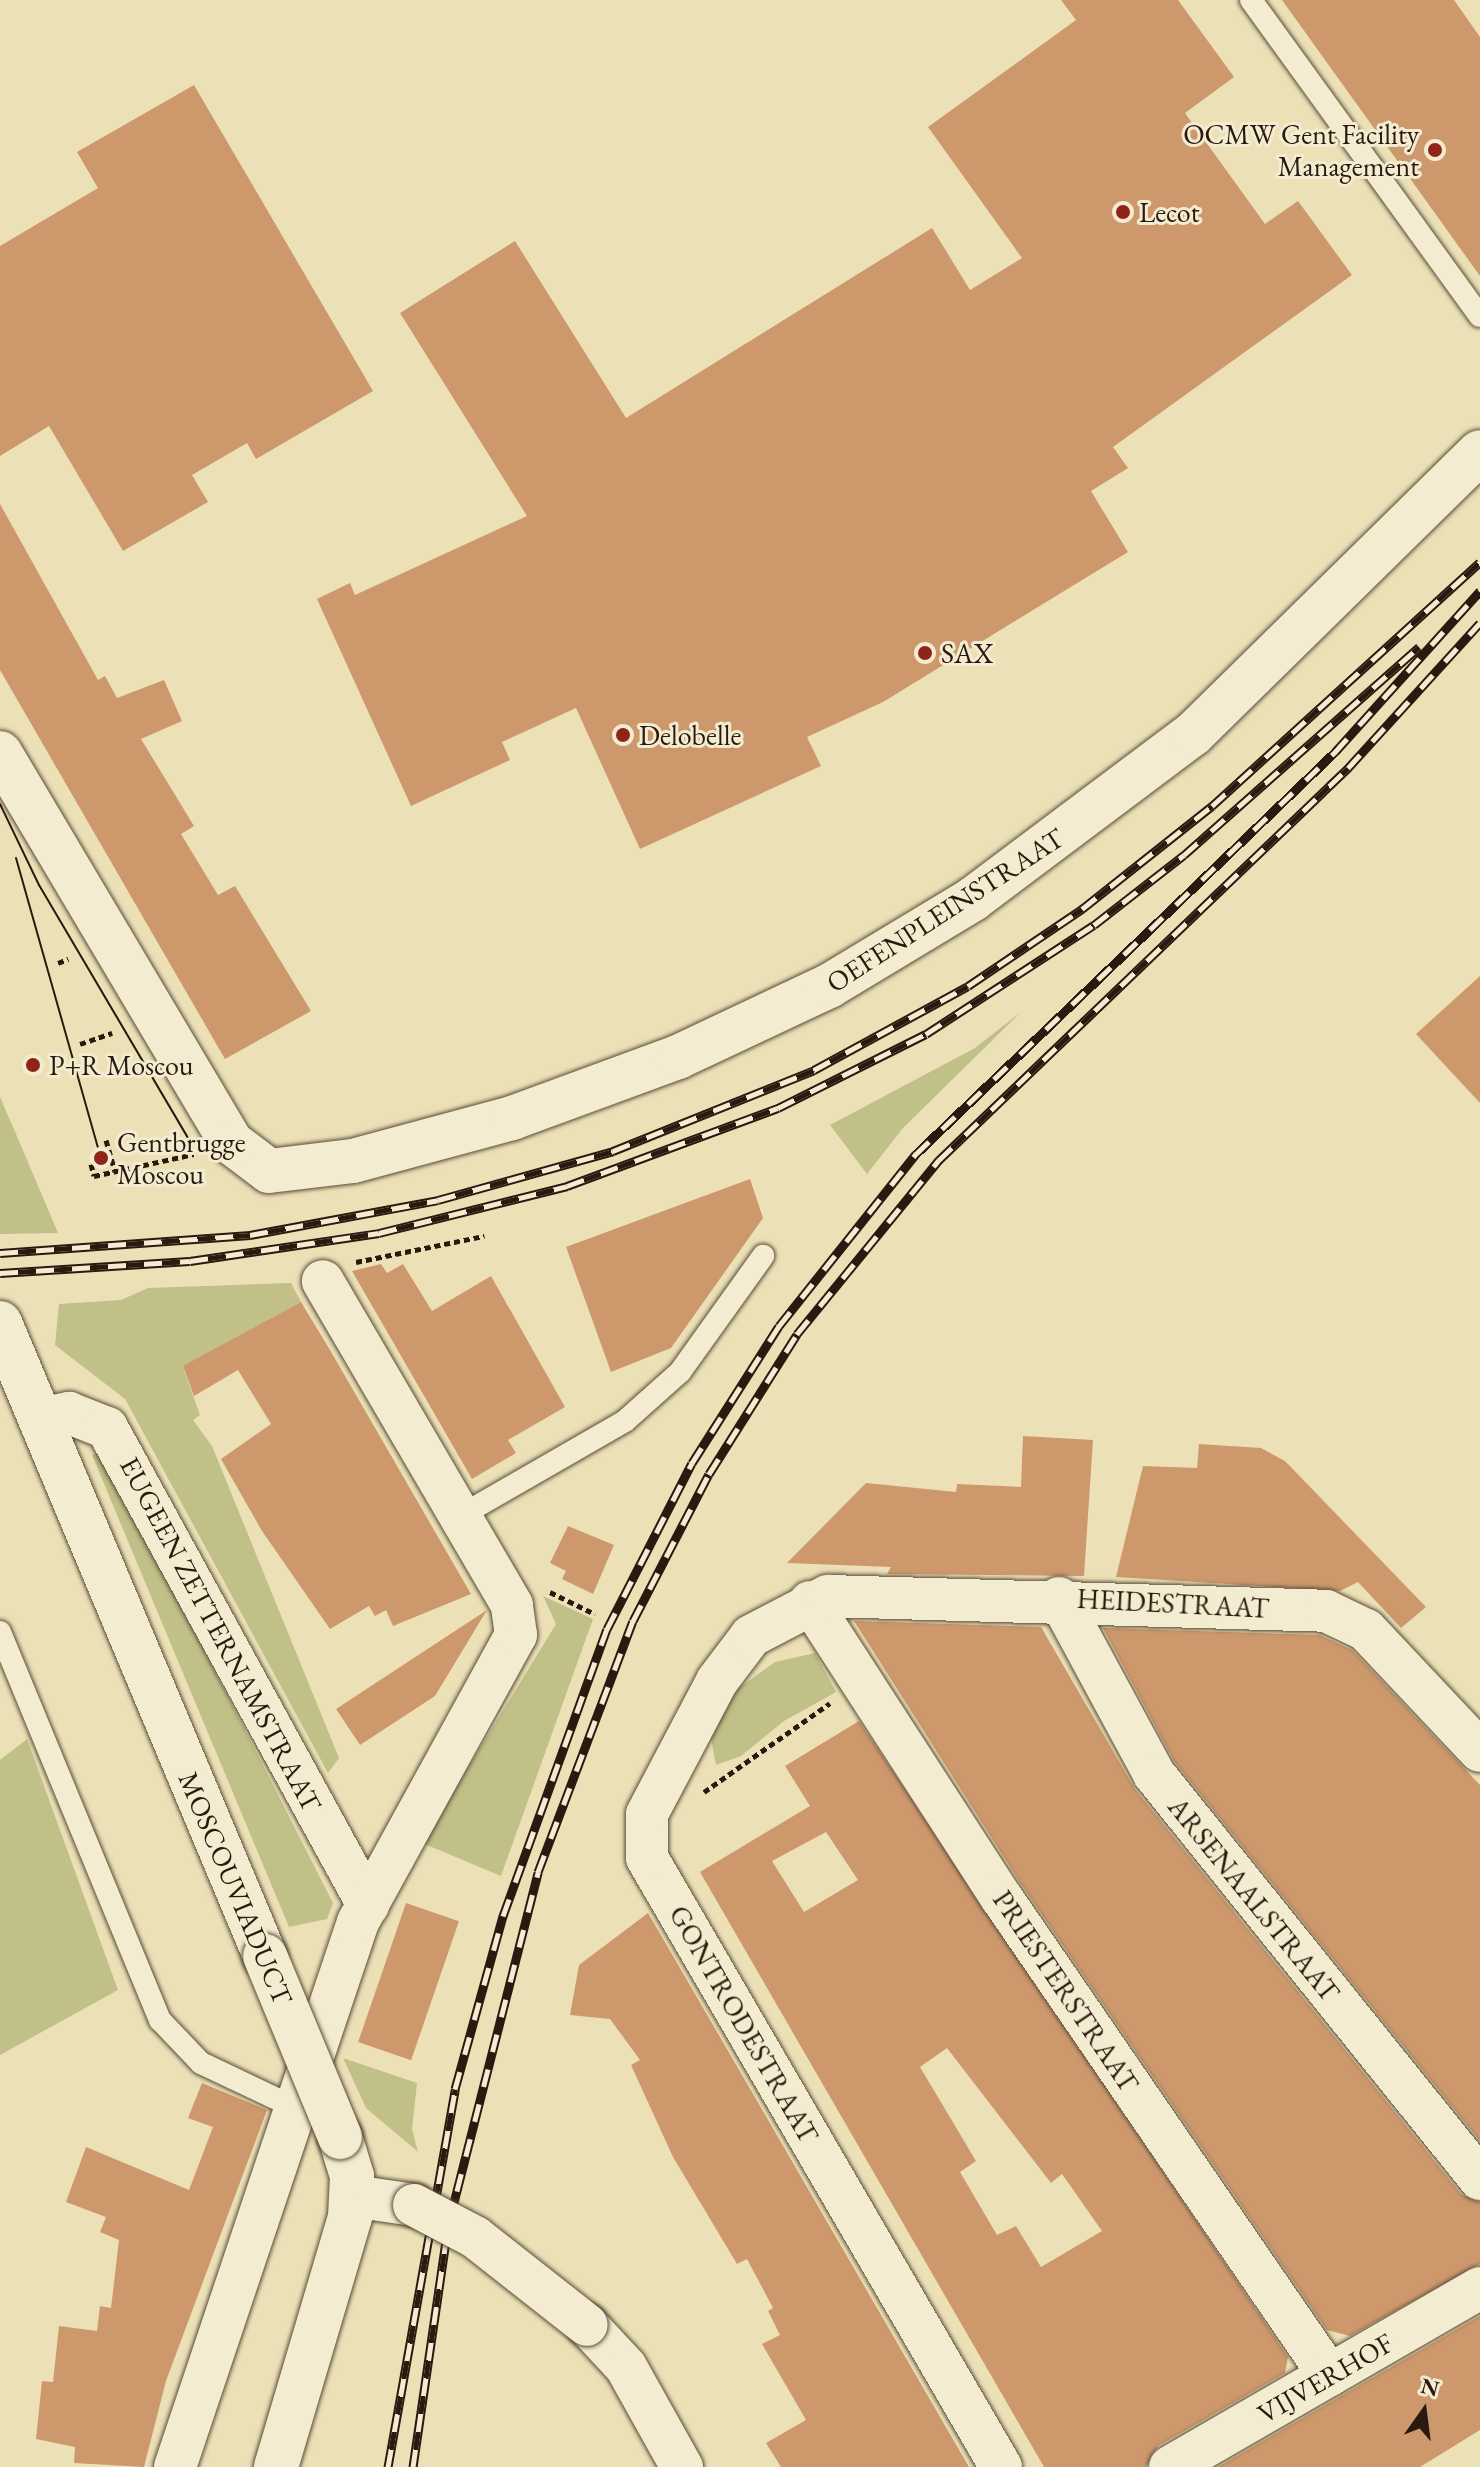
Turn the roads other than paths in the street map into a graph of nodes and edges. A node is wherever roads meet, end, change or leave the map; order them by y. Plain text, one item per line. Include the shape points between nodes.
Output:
1 (1251, 0) edge
2 (1480, 316) edge
3 (1480, 452) edge
4 (0, 753) edge
5 (763, 1256) dead end
6 (323, 1281) road end
7 (5, 1334) edge
8 (40, 1419) junction
9 (460, 1516) junction
10 (1059, 1598) junction
11 (810, 1602) junction
12 (0, 1632) edge
13 (1480, 1751) edge
14 (368, 1905) junction
15 (298, 2109) junction
16 (1480, 2179) edge
17 (353, 2196) junction
18 (1480, 2288) edge
19 (1329, 2375) junction
20 (175, 2467) edge
21 (276, 2467) edge
22 (682, 2467) edge
23 (1001, 2467) edge
24 (1170, 2467) edge

1 - 2 lane
3 - 4 street, OEFENPLEINSTRAAT via 1193,734 973,899 829,986 678,1057 512,1118 294,1171 269,1171 232,1143
5 - 9 lane via 680,1372 625,1421
6 - 9 street
7 - 8 street, MOSCOUVIADUCT
8 - 14 street, EUGEEN ZETTERNAMSTRAAT via 69,1413 107,1428
8 - 17 street, MOSCOUVIADUCT, bridge via 340,2137
9 - 14 street via 512,1605 516,1635
10 - 11 street, HEIDESTRAAT via 868,1594
10 - 13 street, HEIDESTRAAT via 1326,1611 1366,1630
10 - 16 street, ARSENAALSTRAAT via 1154,1774
11 - 19 street, PRIESTERSTRAAT
11 - 23 street, GONTRODESTRAAT via 751,1636 717,1681 647,1814 647,1858
12 - 15 lane via 160,2020 201,2063
14 - 15 street
15 - 20 street
17 - 21 street, MOSCOUVIADUCT
17 - 22 street, bridge via 414,2205 475,2237 587,2325 626,2367
18 - 19 street, VIJVERHOF
19 - 24 street, VIJVERHOF

